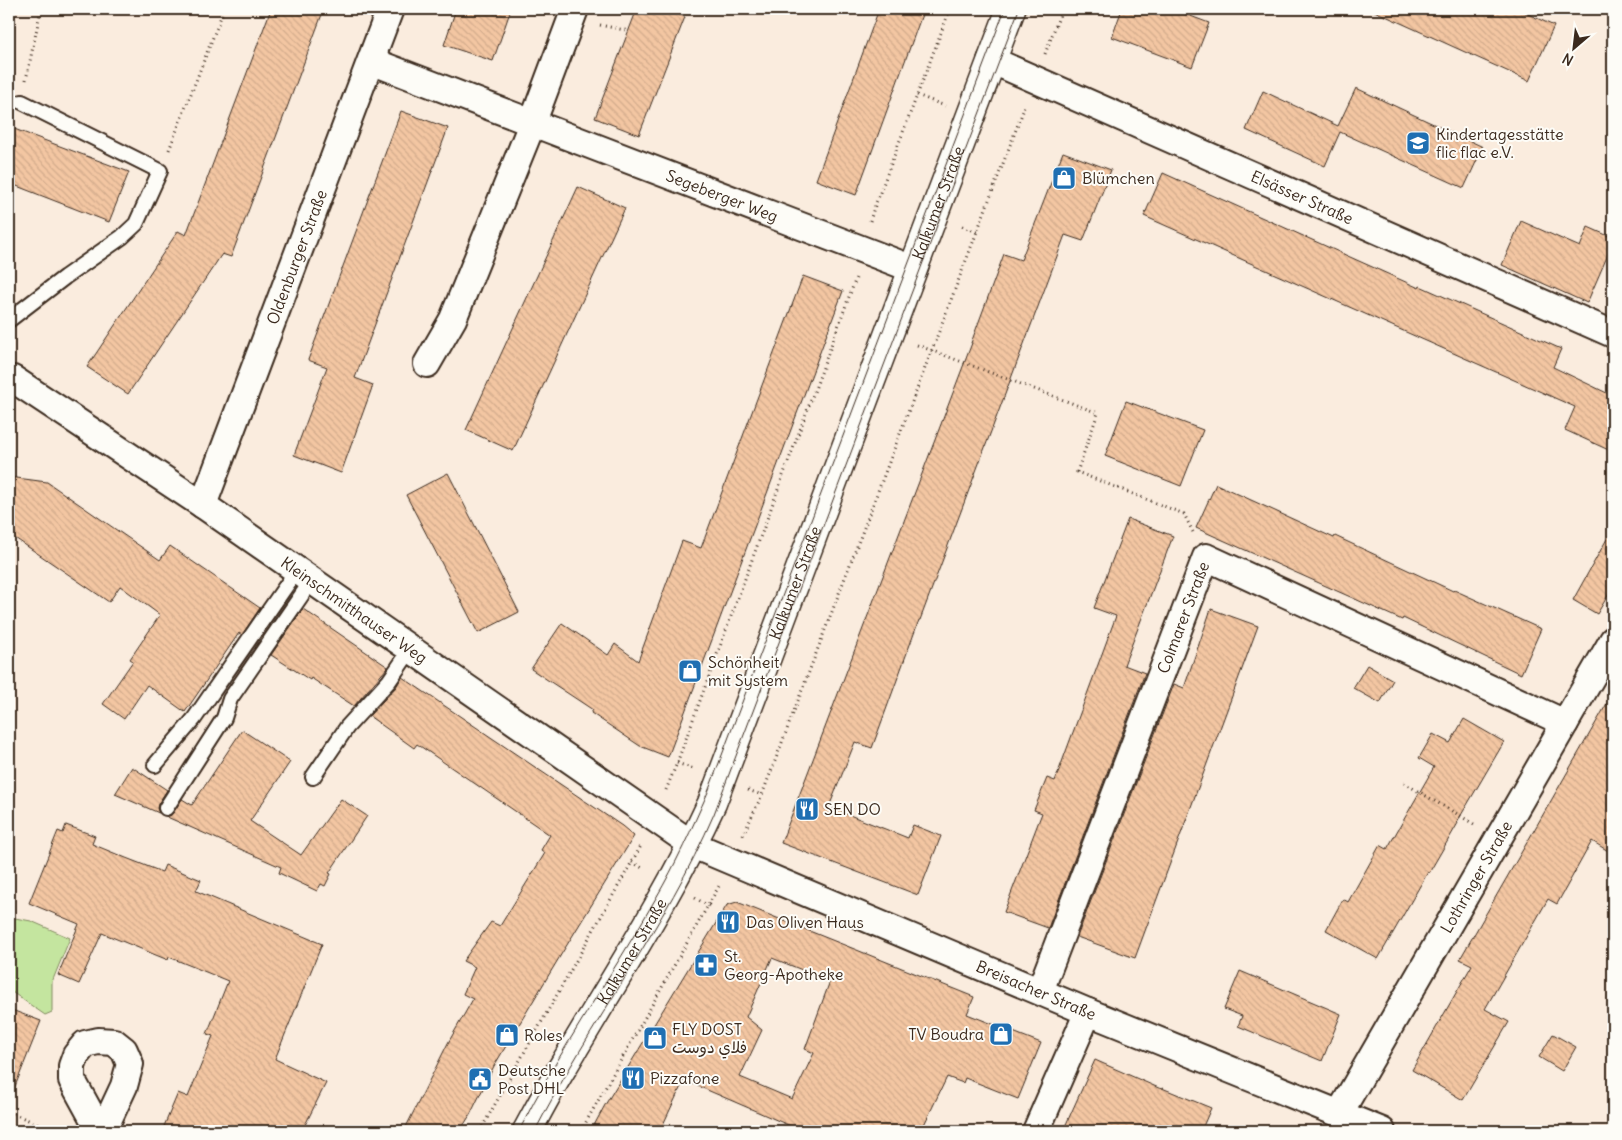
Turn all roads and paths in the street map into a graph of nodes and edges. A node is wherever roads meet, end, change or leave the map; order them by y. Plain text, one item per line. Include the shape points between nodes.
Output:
1 (41, 9) edge
2 (224, 9) edge
3 (390, 9) edge
4 (575, 9) edge
5 (950, 9) edge
6 (1011, 9) edge
7 (1062, 9) edge
8 (991, 60) junction
9 (371, 61) junction
10 (1034, 80) junction
11 (917, 95) junction
12 (925, 98) dead end
13 (22, 102) joint
14 (532, 124) junction
15 (160, 171) junction
16 (969, 229) dead end
17 (977, 232) junction
18 (864, 250) junction
19 (913, 269) junction
20 (9, 320) edge
21 (888, 334) junction
22 (1613, 334) edge
23 (932, 350) junction
24 (428, 364) dead end
25 (10, 378) edge
26 (203, 505) junction
27 (1206, 557) junction
28 (304, 575) junction
29 (1613, 640) edge
30 (411, 649) junction
31 (1565, 723) junction
32 (155, 765) dead end
33 (313, 777) dead end
34 (1404, 783) dead end
35 (166, 808) dead end
36 (654, 818) junction
37 (1499, 838) junction
38 (693, 845) junction
39 (731, 862) junction
40 (1040, 991) junction
41 (1088, 1012) junction
42 (9, 1112) edge
43 (1339, 1114) junction
44 (55, 1131) edge
45 (480, 1131) edge
46 (527, 1131) edge
47 (581, 1131) edge
48 (1036, 1131) edge
49 (1382, 1131) edge

1 - 13 path
2 - 15 path
3 - 9 street, Oldenburger Straße
4 - 14 street
5 - 11 path
6 - 8 main road, Kalkumer Straße
7 - 10 path
8 - 10 street, Elsässer Straße
8 - 19 main road, Kalkumer Straße
9 - 14 street, Segeberger Weg
9 - 26 street, Oldenburger Straße
10 - 17 path
10 - 22 street, Elsässer Straße
11 - 12 path
11 - 18 path via 873,211
13 - 15 lane
14 - 18 street, Segeberger Weg
14 - 24 street via 453,319
15 - 20 lane via 136,224
16 - 17 path
17 - 23 path
18 - 19 street, Segeberger Weg
18 - 36 path via 854,288 681,754
19 - 21 main road, Kalkumer Straße
21 - 23 path
21 - 38 main road, Kalkumer Straße via 712,803
23 - 27 path via 1098,413 1077,472 1184,514
23 - 39 path via 762,795
25 - 26 street, Kleinschmitthauser Weg
26 - 28 street, Kleinschmitthauser Weg
27 - 31 street, Colmarer Straße
27 - 40 street, Colmarer Straße
28 - 30 street, Kleinschmitthauser Weg
28 - 32 lane
28 - 35 lane via 230,699 224,718
29 - 31 street, Lothringer Straße
30 - 33 lane via 389,681 347,727
30 - 36 street, Kleinschmitthauser Weg
31 - 37 street, Lothringer Straße
34 - 37 path
36 - 38 street, Kleinschmitthauser Weg
36 - 45 path
37 - 43 street, Lothringer Straße
38 - 39 street, Breisacher Straße
38 - 46 main road, Kalkumer Straße
39 - 40 street, Breisacher Straße
39 - 47 path
40 - 41 street, Breisacher Straße
41 - 43 street, Breisacher Straße
41 - 48 street
42 - 44 path
43 - 49 street, Breisacher Straße

